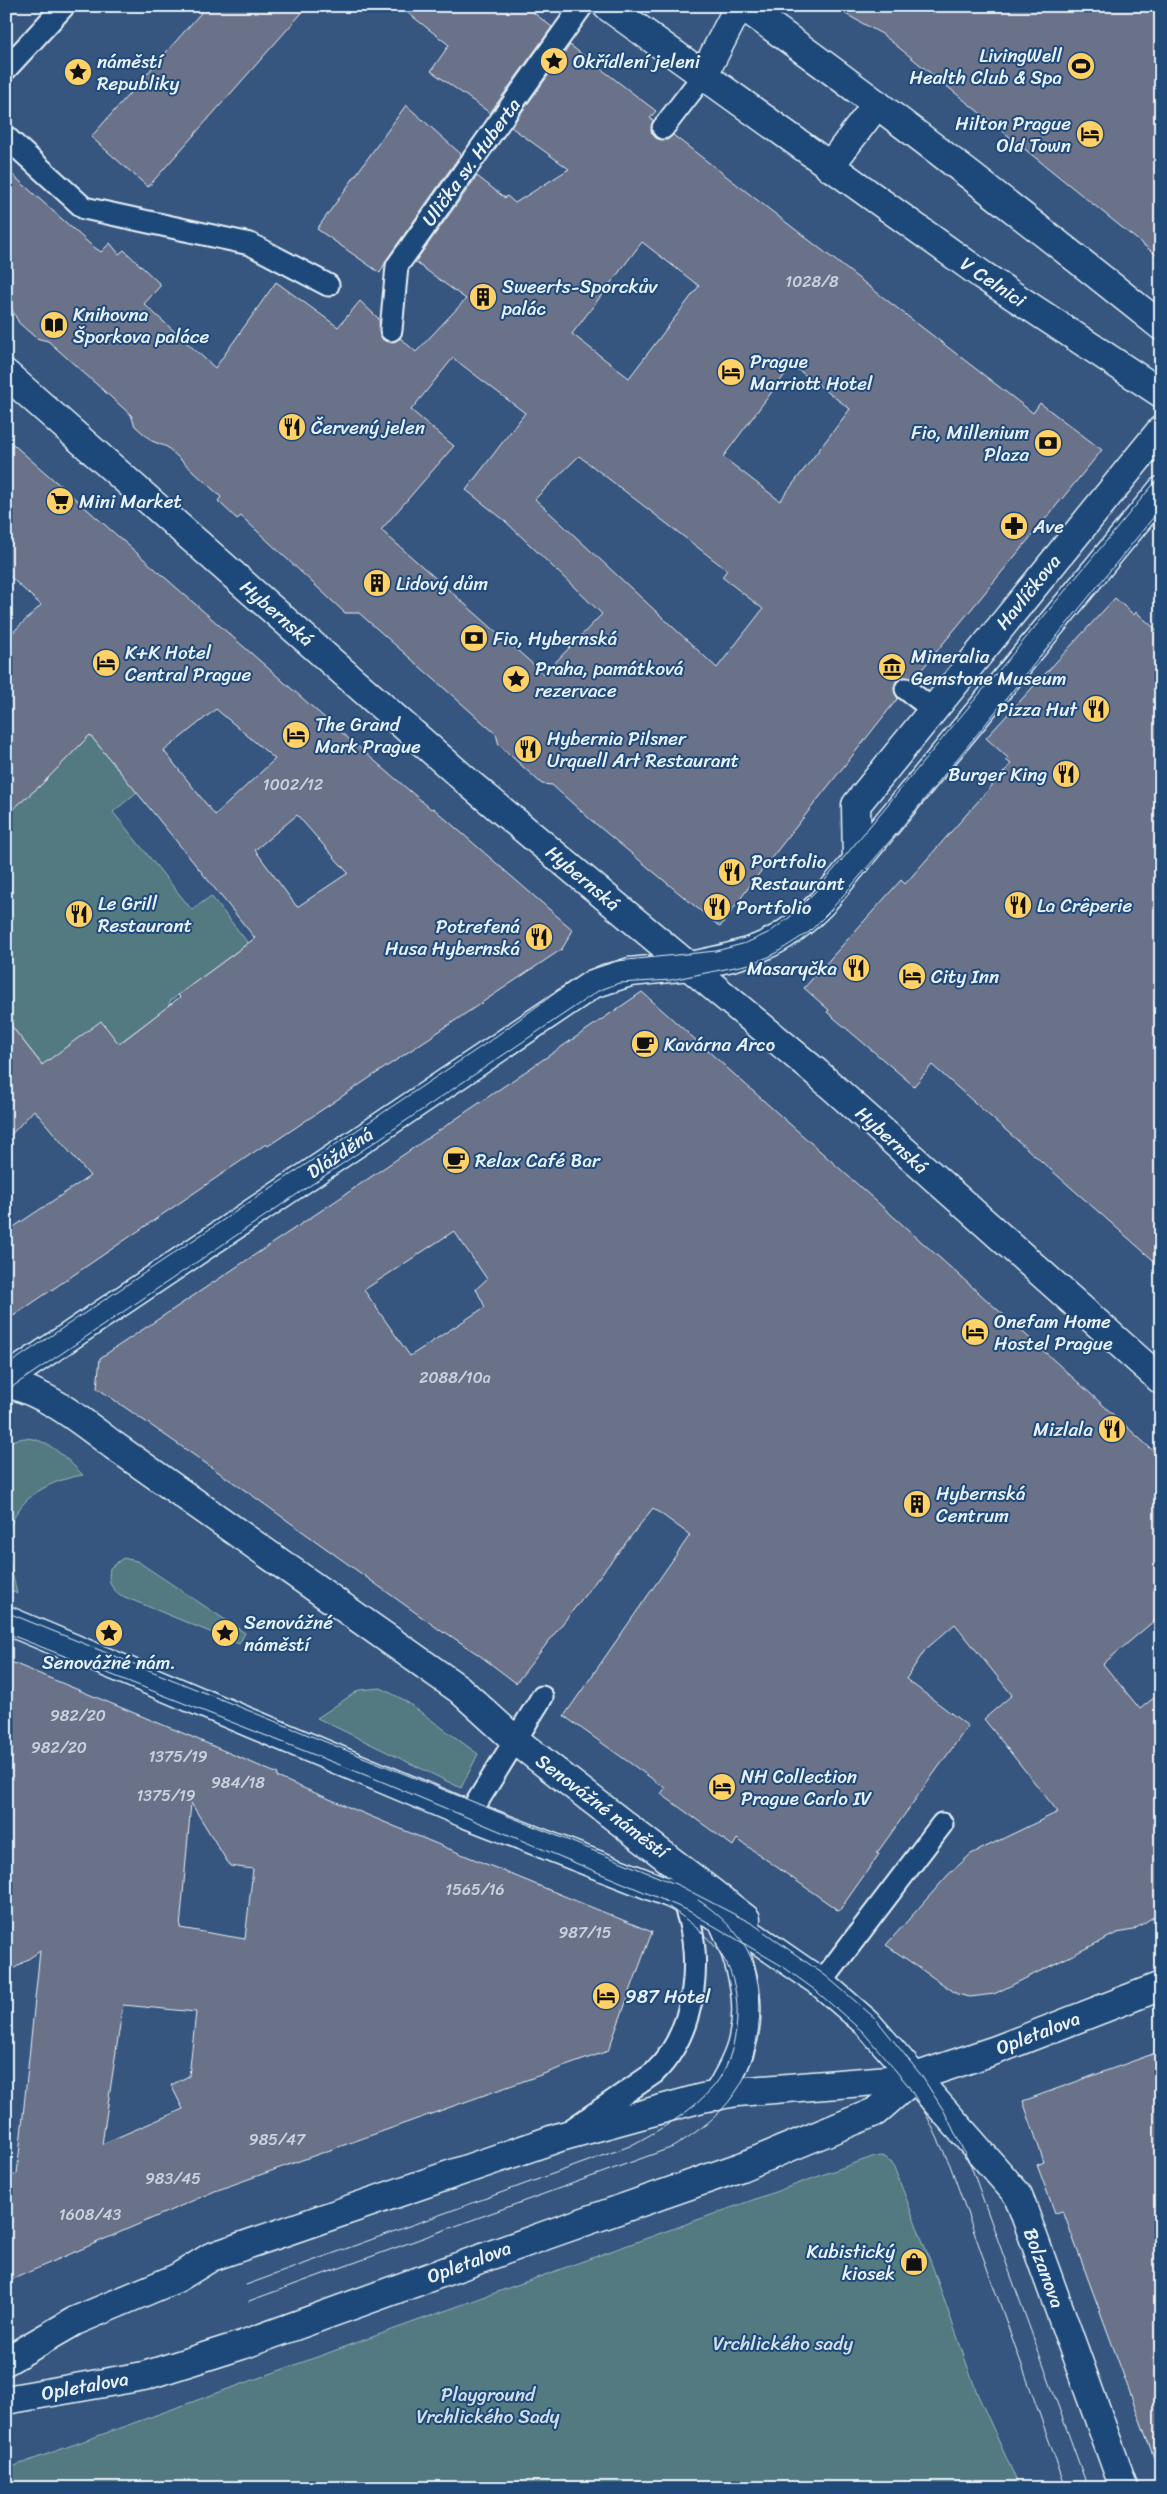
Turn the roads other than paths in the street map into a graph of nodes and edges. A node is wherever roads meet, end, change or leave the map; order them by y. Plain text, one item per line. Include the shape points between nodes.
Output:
1 (64, 6) edge
2 (582, 6) edge
3 (607, 6) edge
4 (739, 6) edge
5 (743, 6) edge
6 (6, 69) edge
7 (703, 76) junction
8 (878, 104) junction
9 (664, 128) dead end
10 (6, 137) edge
11 (829, 167) junction
12 (328, 285) dead end
13 (1161, 326) edge
14 (391, 330) dead end
15 (6, 374) edge
16 (1161, 393) edge
17 (1161, 430) edge
18 (1161, 491) edge
19 (906, 689) dead end
20 (932, 709) junction
21 (857, 861) junction
22 (690, 966) junction
23 (6, 1379) edge
24 (1161, 1380) edge
25 (6, 1383) edge
26 (6, 1620) edge
27 (542, 1697) dead end
28 (515, 1740) junction
29 (470, 1814) junction
30 (942, 1824) dead end
31 (682, 1899) junction
32 (722, 1919) junction
33 (796, 1966) junction
34 (821, 1983) junction
35 (1161, 1986) edge
36 (917, 2077) junction
37 (717, 2096) junction
38 (560, 2138) junction
39 (6, 2361) edge
40 (6, 2400) edge
41 (1124, 2488) edge

1 - 6 lane
2 - 14 lane, Ulička sv. Huberta via 397,266
3 - 7 street, V Celnici
4 - 7 street
5 - 8 street
7 - 9 lane
7 - 11 street, V Celnici
8 - 11 street
8 - 13 street
10 - 12 lane via 84,208 250,244
11 - 16 street, V Celnici via 982,275
15 - 22 street, Hybernská via 470,784
17 - 20 street, Havlíčkova
18 - 21 street, Havlíčkova
19 - 20 lane
20 - 21 street, Havlíčkova via 856,805
21 - 22 street, Havlíčkova via 800,925 776,941 734,957
22 - 23 street, Dlážděná via 616,975 587,988
22 - 24 street, Hybernská via 817,1073
25 - 28 street, Senovážné náměstí via 37,1394 70,1413 423,1662 459,1689
26 - 29 street, Senovážné náměstí
27 - 28 lane
28 - 29 lane
28 - 33 street, Senovážné náměstí via 753,1924
29 - 31 street, Senovážné náměstí
30 - 34 lane
31 - 32 street, Senovážné náměstí
31 - 38 lane via 694,1943 689,2012 679,2040 664,2064 654,2073
32 - 33 street, Senovážné náměstí
32 - 37 street via 737,1954 744,1981 746,2009 744,2039
33 - 34 street, Senovážné náměstí
34 - 36 street, Senovážné náměstí via 868,2023
35 - 36 street, Opletalova
36 - 37 street, Opletalova
36 - 40 street, Opletalova via 875,2112 741,2167 242,2344 144,2376
36 - 41 street, Bolzanova via 1018,2195
37 - 38 street, Opletalova
38 - 39 street, Opletalova via 211,2257 177,2278 75,2321

